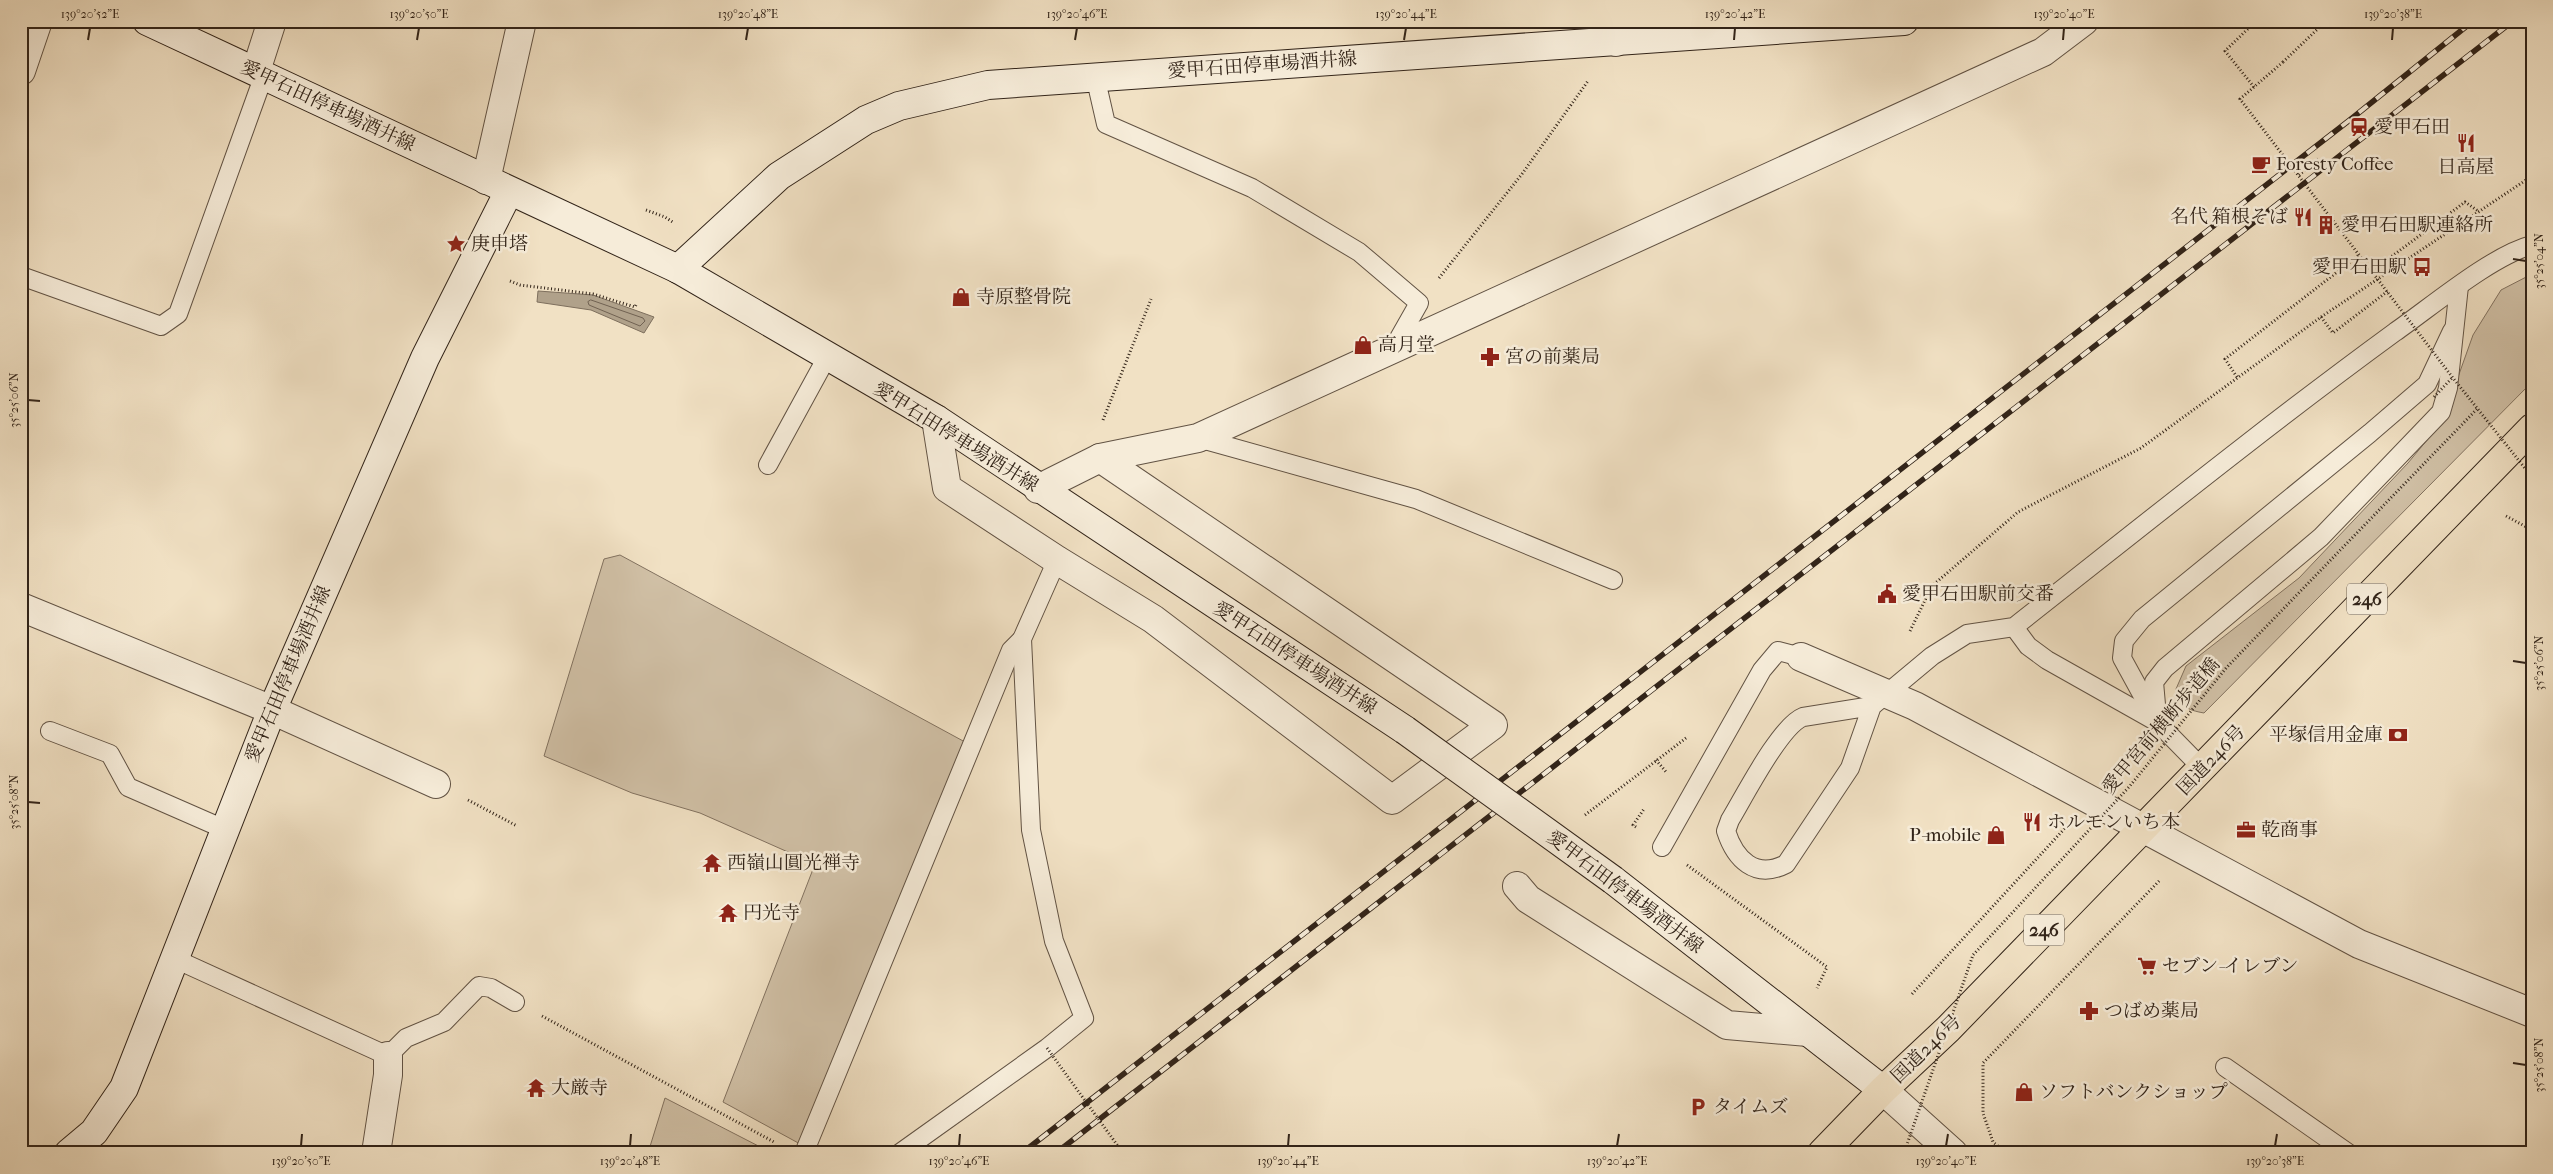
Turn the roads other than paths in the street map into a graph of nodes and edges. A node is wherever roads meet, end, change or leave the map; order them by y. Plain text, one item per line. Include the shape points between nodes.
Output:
1 (38, 21) edge
2 (147, 21) edge
3 (272, 21) edge
4 (522, 21) edge
5 (1904, 21) edge
6 (2084, 21) edge
7 (1620, 32) edge
8 (21, 71) edge
9 (260, 73) junction
10 (1096, 76) junction
11 (498, 186) junction
12 (2532, 245) edge
13 (678, 269) junction
14 (21, 276) edge
15 (2459, 286) junction
16 (2452, 331) junction
17 (1394, 347) junction
18 (827, 357) junction
19 (936, 419) junction
20 (2532, 428) edge
21 (1198, 438) junction
22 (1097, 459) junction
23 (768, 465) dead end
24 (1038, 489) junction
25 (1057, 560) junction
26 (1613, 580) dead end
27 (21, 607) edge
28 (2014, 627) junction
29 (1022, 639) junction
30 (1801, 657) joint
31 (1878, 701) junction
32 (272, 710) junction
33 (2157, 722) junction
34 (50, 731) dead end
35 (2203, 769) junction
36 (436, 784) road end
37 (2144, 828) junction
38 (224, 829) junction
39 (1662, 846) road end
40 (1517, 886) dead end
41 (174, 958) junction
42 (515, 1002) road end
43 (2532, 1013) edge
44 (1808, 1032) junction
45 (388, 1056) junction
46 (2225, 1067) dead end
47 (1883, 1090) junction
48 (68, 1153) edge
49 (376, 1153) edge
50 (804, 1153) edge
51 (900, 1153) edge
52 (1822, 1153) edge
53 (1953, 1153) edge
54 (2348, 1153) edge

1 - 8 street
2 - 9 street, 愛甲石田停車場酒井線
3 - 9 street
4 - 11 street
5 - 7 street, 愛甲石田停車場酒井線
6 - 17 street via 2043,52
7 - 10 street, 愛甲石田停車場酒井線
9 - 11 street, 愛甲石田停車場酒井線
9 - 14 lane via 178,314 161,326
10 - 13 street, 愛甲石田停車場酒井線 via 988,85 899,106 866,120 779,176
10 - 17 lane via 1106,124 1252,188 1359,252 1419,303
11 - 13 street, 愛甲石田停車場酒井線
11 - 32 street, 愛甲石田停車場酒井線
12 - 15 lane via 2517,249
13 - 18 street, 愛甲石田停車場酒井線
15 - 16 lane
15 - 28 lane via 2321,386
16 - 33 lane via 2448,388 2441,412 2322,537 2165,668 2154,682
16 - 33 lane via 2427,384 2142,619 2124,641 2122,658
17 - 21 street
18 - 19 street, 愛甲石田停車場酒井線
18 - 23 lane
19 - 24 street, 愛甲石田停車場酒井線
19 - 25 street via 947,488
20 - 35 highway, 国道246号 / 246
21 - 22 street
21 - 26 lane via 1416,499
22 - 24 street
22 - 25 street via 1493,725 1392,800 1153,619
24 - 44 street, 愛甲石田停車場酒井線, bridge via 1405,730 1613,880
25 - 29 lane
27 - 32 street
28 - 31 lane via 1967,634 1932,656
28 - 33 lane via 2028,646 2053,664
29 - 50 lane via 1011,650
29 - 51 lane via 1031,830 1054,941 1084,1018
30 - 31 street
30 - 39 lane via 1778,651 1762,670
31 - 31 lane via 1850,768 1786,864 1764,870 1736,855 1726,831 1730,820 1795,720
31 - 37 street via 1915,706
32 - 36 street
32 - 38 street, 愛甲石田停車場酒井線
33 - 35 lane
34 - 38 lane via 110,754 128,787
35 - 37 highway, 国道246号 / 246
37 - 43 street via 2359,944
37 - 47 highway, 国道246号 / 246 via 1948,1029
38 - 41 street, 愛甲石田停車場酒井線
40 - 44 street via 1528,899 1727,1025
41 - 45 lane
41 - 48 street, 愛甲石田停車場酒井線 via 124,1088 94,1132
42 - 45 lane via 492,988 479,986 444,1022 406,1038
44 - 47 street, 愛甲石田停車場酒井線
45 - 49 street
46 - 54 lane
47 - 52 highway, 国道246号 / 246
47 - 53 street, 愛甲石田停車場酒井線

